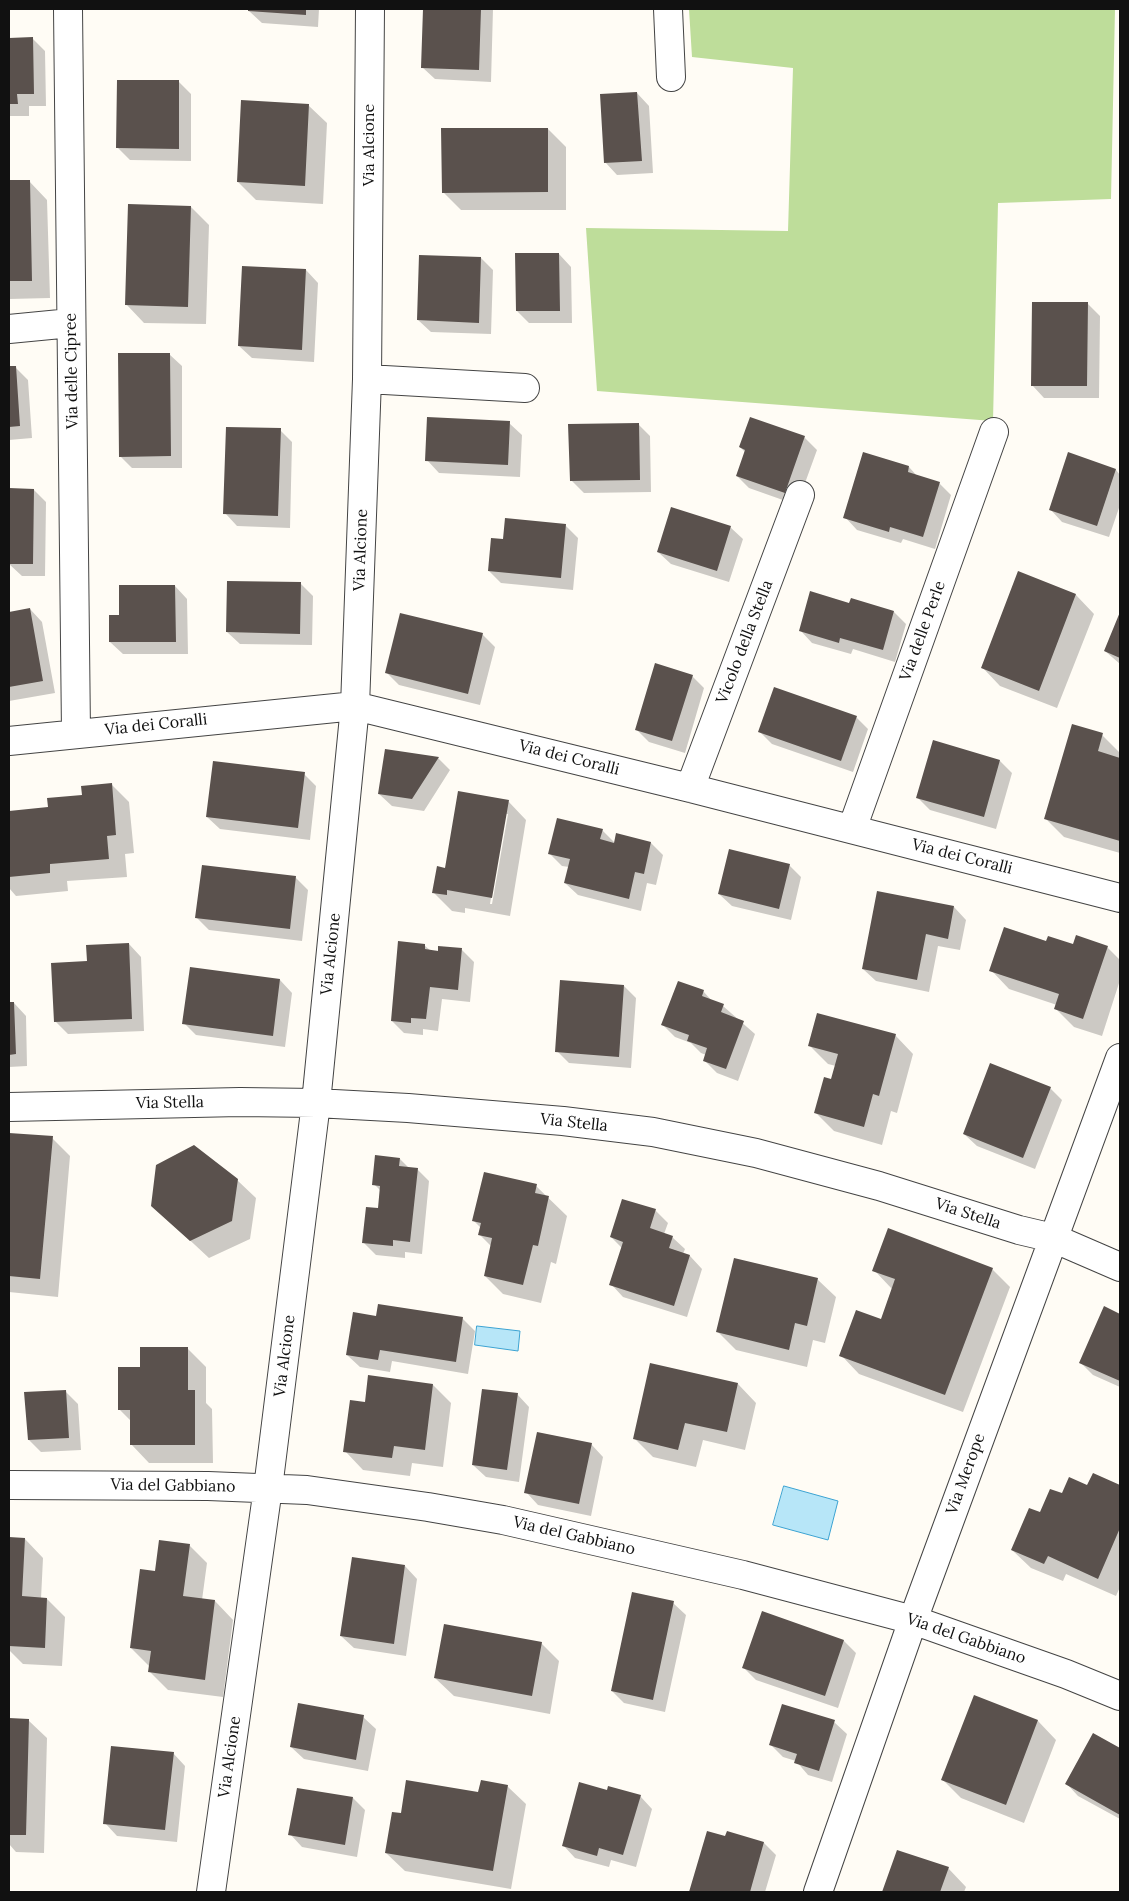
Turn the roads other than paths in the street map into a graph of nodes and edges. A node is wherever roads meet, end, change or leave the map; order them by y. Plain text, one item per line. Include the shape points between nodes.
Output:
1 (68, 9) edge
2 (370, 9) edge
3 (668, 9) edge
4 (671, 77) dead end
5 (71, 323) junction
6 (9, 329) edge
7 (367, 379) junction
8 (525, 388) dead end
9 (994, 432) dead end
10 (800, 496) dead end
11 (355, 706) junction
12 (76, 733) junction
13 (9, 740) edge
14 (690, 788) junction
15 (852, 829) junction
16 (1120, 898) edge
17 (1120, 1058) edge
18 (316, 1102) junction
19 (9, 1107) edge
20 (1053, 1238) junction
21 (1120, 1267) edge
22 (9, 1485) edge
23 (268, 1488) junction
24 (913, 1620) junction
25 (1120, 1696) edge
26 (211, 1892) edge
27 (818, 1892) edge

1 - 5 street, Via delle Cipree
2 - 7 street, Via Alcione
3 - 4 street
5 - 6 street
5 - 12 street, Via delle Cipree
7 - 8 street
7 - 11 street, Via Alcione
9 - 15 street, Via delle Perle
10 - 14 street, Vicolo della Stella
11 - 12 street, Via dei Coralli
11 - 14 street, Via dei Coralli
11 - 18 street, Via Alcione
12 - 13 street, Via dei Coralli
14 - 15 street, Via dei Coralli
15 - 16 street, Via dei Coralli
17 - 20 street, Via Merope
18 - 19 street, Via Stella
18 - 20 street, Via Stella via 563,1121 669,1135 816,1168
18 - 23 street, Via Alcione
20 - 21 street, Via Stella
20 - 24 street, Via Merope
22 - 23 street, Via del Gabbiano
23 - 24 street, Via del Gabbiano via 346,1495 503,1520 717,1569
23 - 26 street, Via Alcione
24 - 25 street, Via del Gabbiano
24 - 27 street, Via Merope

